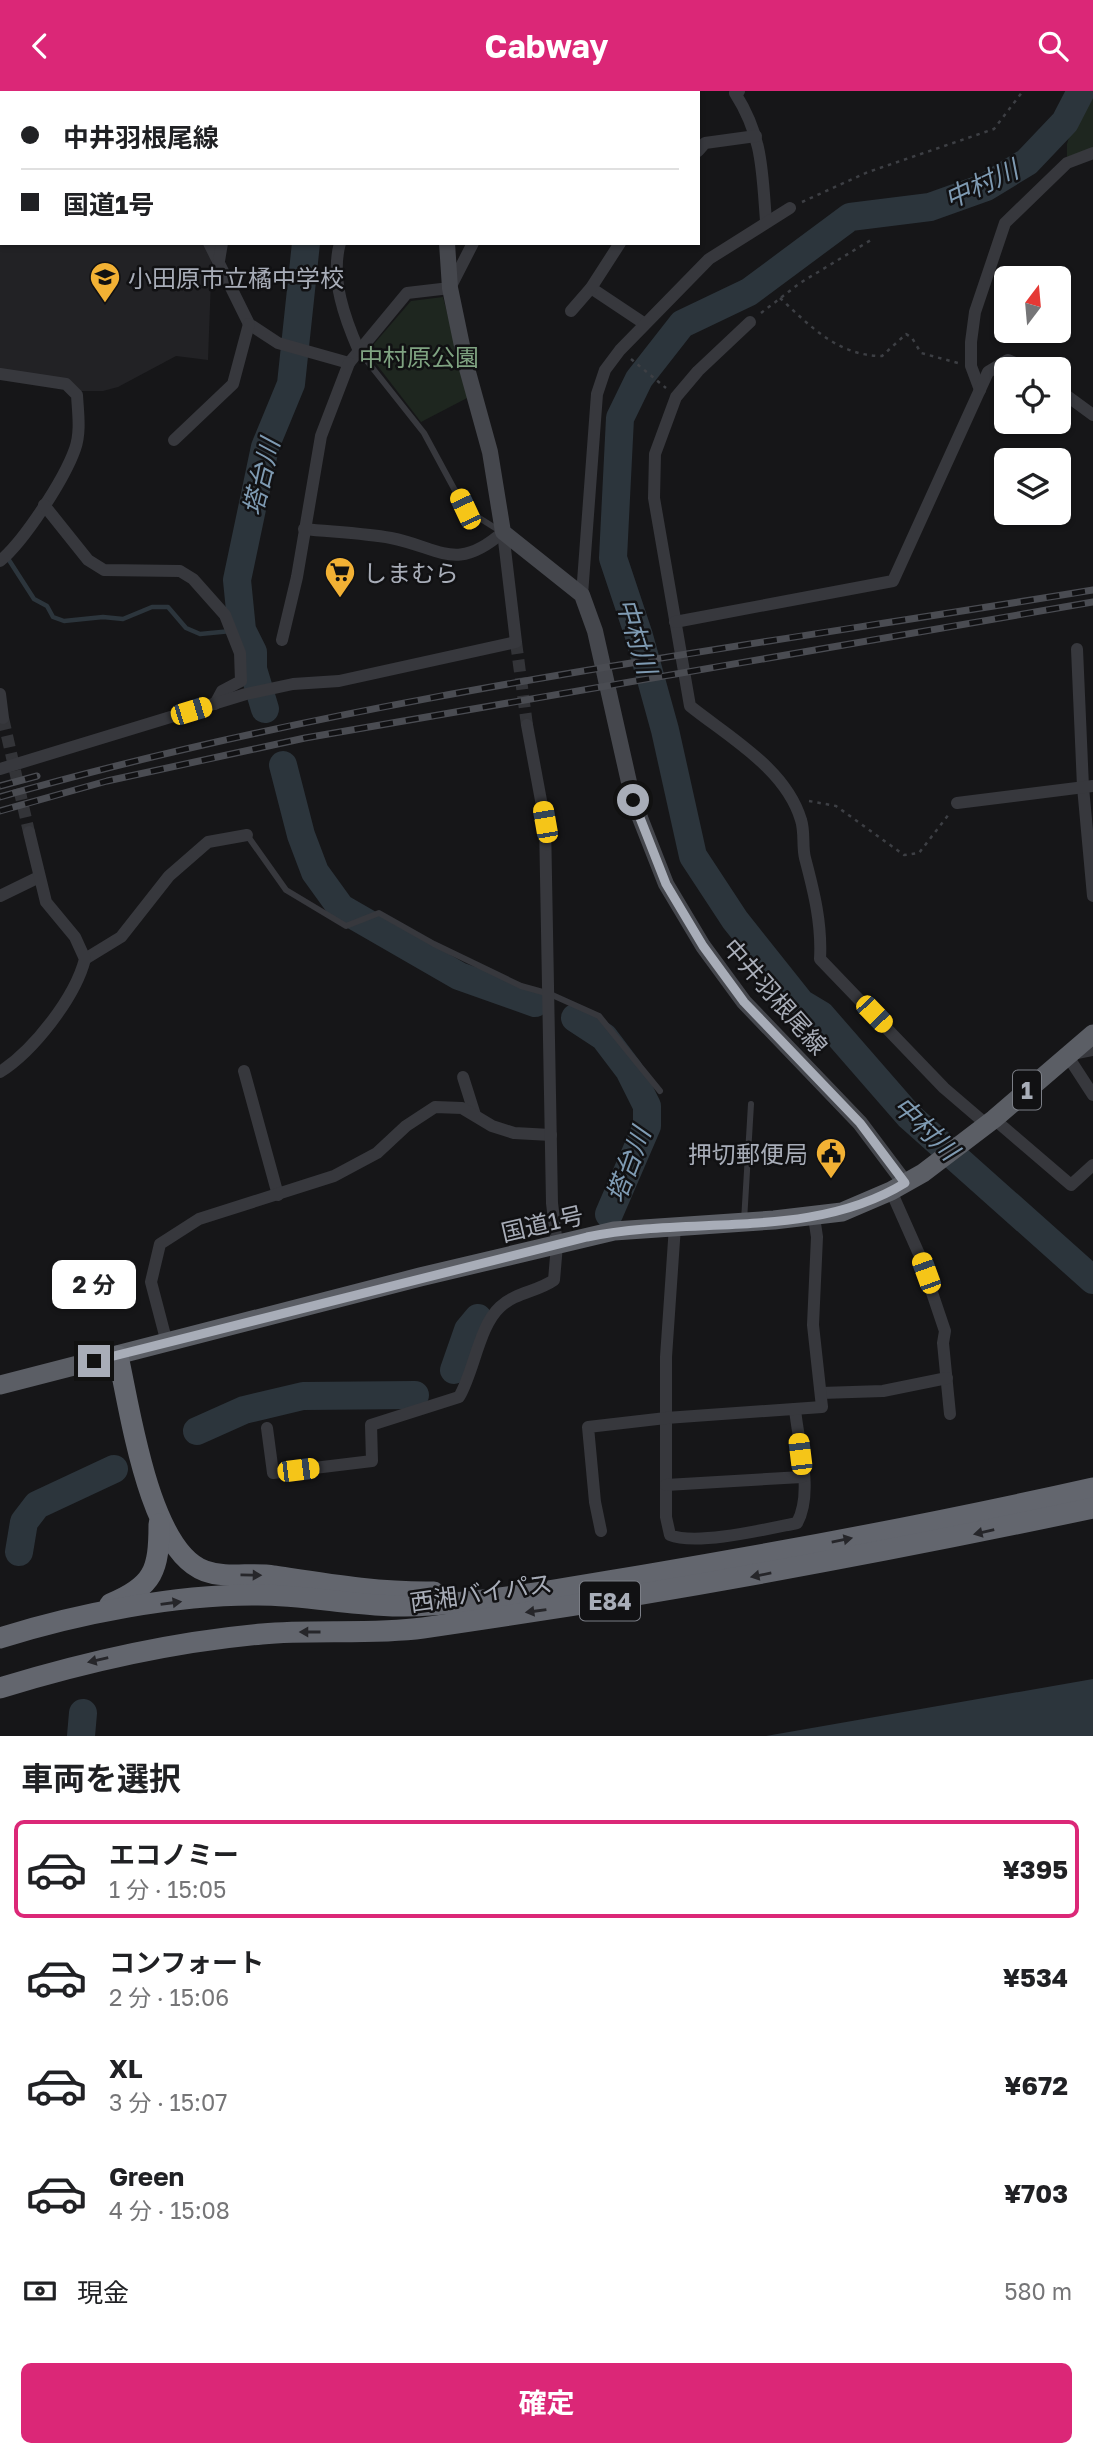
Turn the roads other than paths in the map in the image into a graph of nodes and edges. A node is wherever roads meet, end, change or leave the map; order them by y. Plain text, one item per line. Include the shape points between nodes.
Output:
1 (739, 91) edge
2 (756, 136) junction
3 (700, 149) edge
4 (1093, 153) edge
5 (790, 208) road end
6 (766, 221) junction
7 (210, 245) edge
8 (222, 245) edge
9 (339, 245) edge
10 (447, 245) edge
11 (471, 245) edge
12 (619, 245) edge
13 (219, 261) junction
14 (450, 288) junction
15 (592, 288) junction
16 (571, 311) dead end
17 (751, 322) road end
18 (249, 324) junction
19 (645, 324) junction
20 (359, 351) junction
21 (349, 363) junction
22 (994, 368) edge
23 (0, 374) edge
24 (979, 390) junction
25 (1071, 399) edge
26 (1093, 415) edge
27 (174, 440) dead end
28 (44, 505) junction
29 (304, 529) junction
30 (503, 532) junction
31 (0, 561) edge
32 (582, 595) junction
33 (675, 622) junction
34 (282, 640) dead end
35 (1076, 649) dead end
36 (0, 694) edge
37 (215, 704) junction
38 (3, 718) dead end
39 (527, 725) tunnel mouth
40 (0, 769) edge
41 (1088, 786) edge
42 (957, 803) road end
43 (29, 832) tunnel mouth
44 (247, 835) joint
45 (39, 877) junction
46 (1093, 896) edge
47 (0, 897) edge
48 (85, 959) junction
49 (550, 994) junction
50 (1093, 1034) edge
51 (1093, 1050) edge
52 (1067, 1055) junction
53 (244, 1071) dead end
54 (0, 1072) edge
55 (463, 1077) dead end
56 (660, 1091) dead end
57 (1093, 1095) edge
58 (751, 1104) dead end
59 (475, 1115) junction
60 (990, 1122) junction
61 (551, 1135) junction
62 (1093, 1165) edge
63 (898, 1187) junction
64 (278, 1195) junction
65 (814, 1217) junction
66 (744, 1222) junction
67 (675, 1226) junction
68 (557, 1245) junction
69 (167, 1343) junction
70 (118, 1356) junction
71 (947, 1378) junction
72 (0, 1385) edge
73 (821, 1393) junction
74 (794, 1409) junction
75 (950, 1414) dead end
76 (666, 1418) junction
77 (267, 1428) dead end
78 (802, 1477) junction
79 (666, 1485) junction
80 (1093, 1488) edge
81 (1048, 1508) junction
82 (1093, 1508) edge
83 (157, 1513) junction
84 (601, 1531) dead end
85 (678, 1569) junction
86 (79, 1617) junction
87 (1, 1637) edge
88 (0, 1688) edge

1 - 2 street via 735,93
2 - 3 street via 705,143
2 - 6 street
4 - 24 street via 1067,163 1005,223 975,312 971,366
5 - 6 street
6 - 19 street via 709,259
7 - 13 street
8 - 13 street
9 - 20 street via 336,258 344,315
10 - 14 main road
11 - 14 street
12 - 15 street
13 - 18 street
14 - 20 street via 407,293
14 - 30 main road via 490,452
15 - 16 street
15 - 19 street
17 - 33 street via 698,371 677,397 661,433 653,476
18 - 21 street via 278,343
18 - 27 street via 233,384
19 - 32 street via 605,370 597,394
20 - 21 street
20 - 30 lane via 424,433 465,509
21 - 29 street via 321,436
22 - 24 street
23 - 28 street via 66,384 77,395 75,449
24 - 33 street via 894,581
25 - 26 street
28 - 31 street
28 - 37 street via 89,560 104,570 180,571 225,615 240,653 241,681 222,691
29 - 30 street via 392,538 452,556 486,547
29 - 34 street
30 - 32 main road
30 - 37 street via 516,642 339,681 246,694
32 - 63 main road, 中井羽根尾線 via 595,631 633,800 666,884 744,1002 860,1123
33 - 60 street via 690,706 777,776 793,798 802,823 803,851 819,918 820,959 944,1088
35 - 41 street
36 - 38 street
37 - 40 street
39 - 49 street via 545,822
41 - 42 street
41 - 46 street
43 - 45 street
44 - 48 street via 208,842 169,876 121,937
44 - 49 lane via 286,890 346,926 379,913 458,956
45 - 47 street
45 - 48 street via 46,902 75,937
48 - 54 street via 37,1042
49 - 56 lane via 599,1016
49 - 61 street
50 - 52 highway, 国道1号 / 1
51 - 52 street
52 - 57 street
52 - 60 highway, 国道1号 / 1
53 - 64 street
55 - 59 street
58 - 66 lane
59 - 61 street via 513,1133
59 - 64 street via 451,1106 435,1107 377,1153 334,1176
60 - 62 street via 1071,1185
60 - 63 highway, 国道1号 / 1
61 - 68 street
63 - 65 highway, 国道1号 / 1 via 842,1212
63 - 71 street via 945,1331
64 - 69 street via 199,1219 160,1244 151,1282
65 - 66 highway, 国道1号 / 1
65 - 73 street via 813,1325
66 - 67 highway, 国道1号 / 1
67 - 68 highway, 国道1号 / 1 via 614,1231
67 - 76 street
68 - 69 highway, 国道1号 / 1
68 - 77 street via 554,1280 499,1307 459,1397 371,1425 372,1461 273,1473
69 - 70 highway, 国道1号 / 1
70 - 72 highway, 国道1号 / 1
70 - 83 highway
71 - 73 street via 883,1391
71 - 75 street
73 - 74 street via 822,1407
74 - 76 street
74 - 78 street
76 - 79 street
76 - 84 street via 588,1427
78 - 79 street
78 - 79 street via 804,1510 797,1524 680,1539 670,1535
80 - 81 highway, 西湘バイパス / E84
81 - 82 highway, 西湘バイパス / E84
85 -> 81 highway, 西湘バイパス / E84
81 -> 88 highway, 西湘バイパス / E84 via 747,1578 405,1629 259,1634 122,1655
83 -> 85 highway via 175,1549 206,1572 270,1575 385,1591 444,1592
83 - 86 highway via 159,1553 150,1578 127,1597
86 -> 85 highway, 西湘バイパス / E84 via 255,1595 368,1606 430,1605
86 - 87 highway, 西湘バイパス / E84

